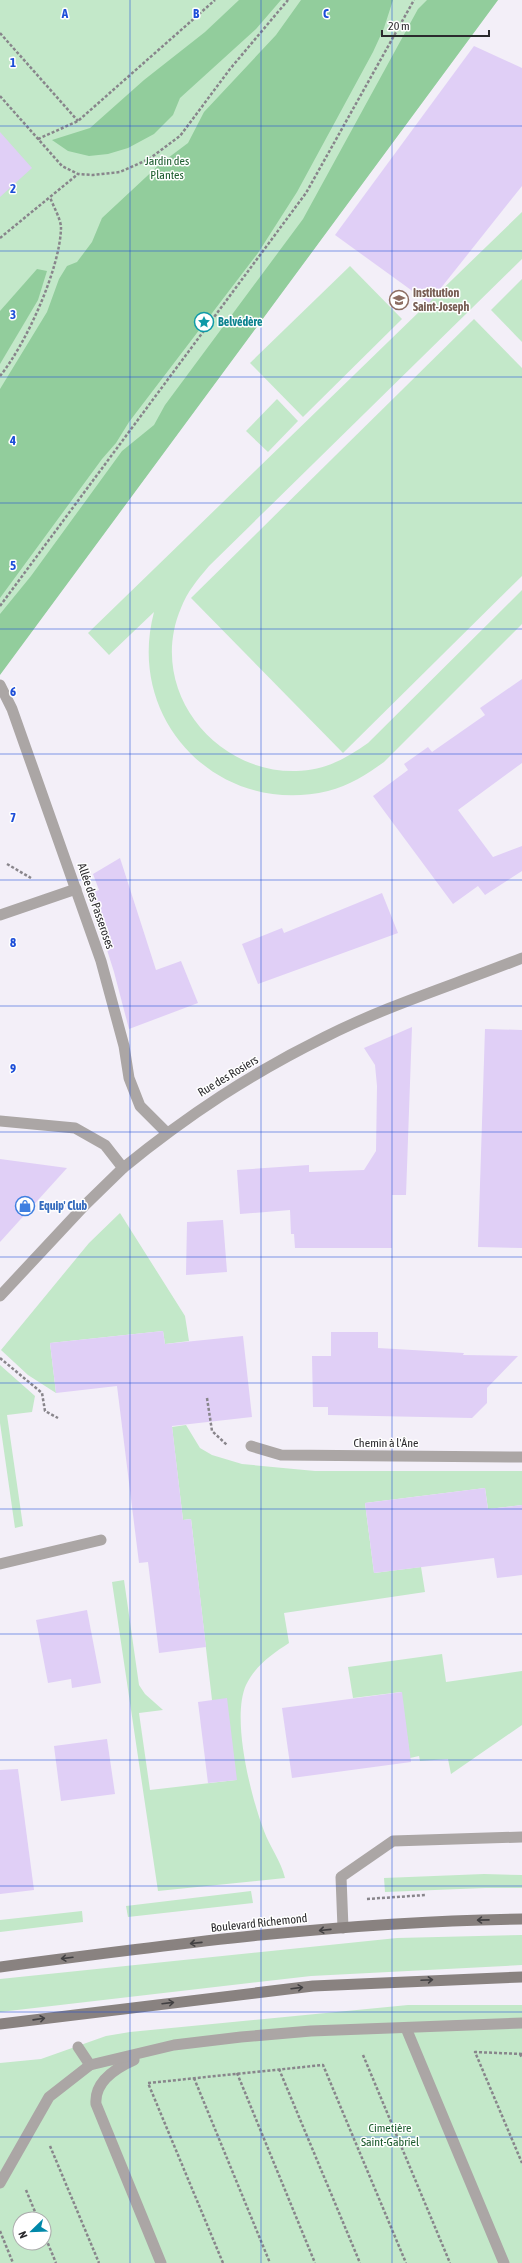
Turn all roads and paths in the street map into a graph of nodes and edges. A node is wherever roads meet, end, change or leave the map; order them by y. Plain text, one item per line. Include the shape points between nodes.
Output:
1 (215, 0) edge
2 (288, 0) edge
3 (414, 0) edge
4 (0, 33) edge
5 (0, 96) edge
6 (78, 122) junction
7 (38, 139) junction
8 (78, 174) junction
9 (50, 197) junction
10 (0, 238) edge
11 (0, 376) edge
12 (0, 606) edge
13 (0, 685) edge
14 (76, 889) junction
15 (0, 915) edge
16 (522, 958) edge
17 (0, 1121) edge
18 (166, 1132) junction
19 (123, 1168) junction
20 (4, 1286) edge
21 (0, 1296) edge
22 (0, 1358) edge
23 (207, 1398) dead end
24 (58, 1418) dead end
25 (251, 1446) joint
26 (522, 1457) edge
27 (101, 1540) dead end
28 (0, 1564) edge
29 (522, 1837) edge
30 (522, 1919) edge
31 (343, 1928) junction
32 (0, 1967) edge
33 (522, 1977) edge
34 (522, 2023) edge
35 (0, 2024) edge
36 (406, 2028) junction
37 (353, 2030) junction
38 (174, 2045) junction
39 (78, 2047) dead end
40 (521, 2054) edge
41 (522, 2058) edge
42 (90, 2065) junction
43 (279, 2069) junction
44 (237, 2073) junction
45 (194, 2078) junction
46 (38, 2116) junction
47 (522, 2163) edge
48 (0, 2183) edge
49 (0, 2231) edge
50 (51, 2251) edge
51 (13, 2263) edge
52 (56, 2263) edge
53 (100, 2263) edge
54 (161, 2263) edge
55 (223, 2263) edge
56 (270, 2263) edge
57 (315, 2263) edge
58 (360, 2263) edge
59 (406, 2263) edge
60 (450, 2263) edge
61 (504, 2263) edge

1 - 6 path
2 - 8 path via 230,69 180,136 149,159 120,172
3 - 12 path via 306,193
4 - 6 path
5 - 7 path
6 - 7 path
7 - 8 path via 62,166
8 - 9 path
9 - 10 path
9 - 11 path via 61,227 54,269 30,327
13 - 14 street, Allée des Passeroses via 12,709
14 - 15 street
14 - 18 street, Allée des Passeroses via 101,961 124,1046 129,1078 140,1106
16 - 18 street, Rue des Rosiers via 326,1036 244,1079
17 - 19 street via 75,1128 106,1146
18 - 19 street, Rue des Rosiers
19 - 20 street, Rue des Rosiers
20 - 21 street, Rue des Rosiers
22 - 24 path via 42,1393 45,1411
23 - 25 path via 212,1431 225,1445
25 - 26 street, Chemin à l'Âne via 281,1455
27 - 28 street
29 - 31 street via 393,1840 341,1877
30 -> 31 main road, Boulevard Richemond via 455,1920
31 -> 32 main road, Boulevard Richemond via 146,1948
35 -> 33 main road via 312,1986
34 - 36 street
36 - 37 street
36 - 61 street
37 - 38 street via 241,2037
37 - 60 path
38 - 42 street
38 - 54 street via 115,2068 95,2094 99,2114
39 - 42 street
40 - 41 path
40 - 47 path via 475,2052
42 - 46 street via 49,2097
43 - 44 path
43 - 58 path
43 - 59 path via 323,2064
44 - 45 path
44 - 57 path
45 - 55 path via 148,2083
45 - 56 path
46 - 48 street
46 - 53 path
49 - 51 path
50 - 52 path

